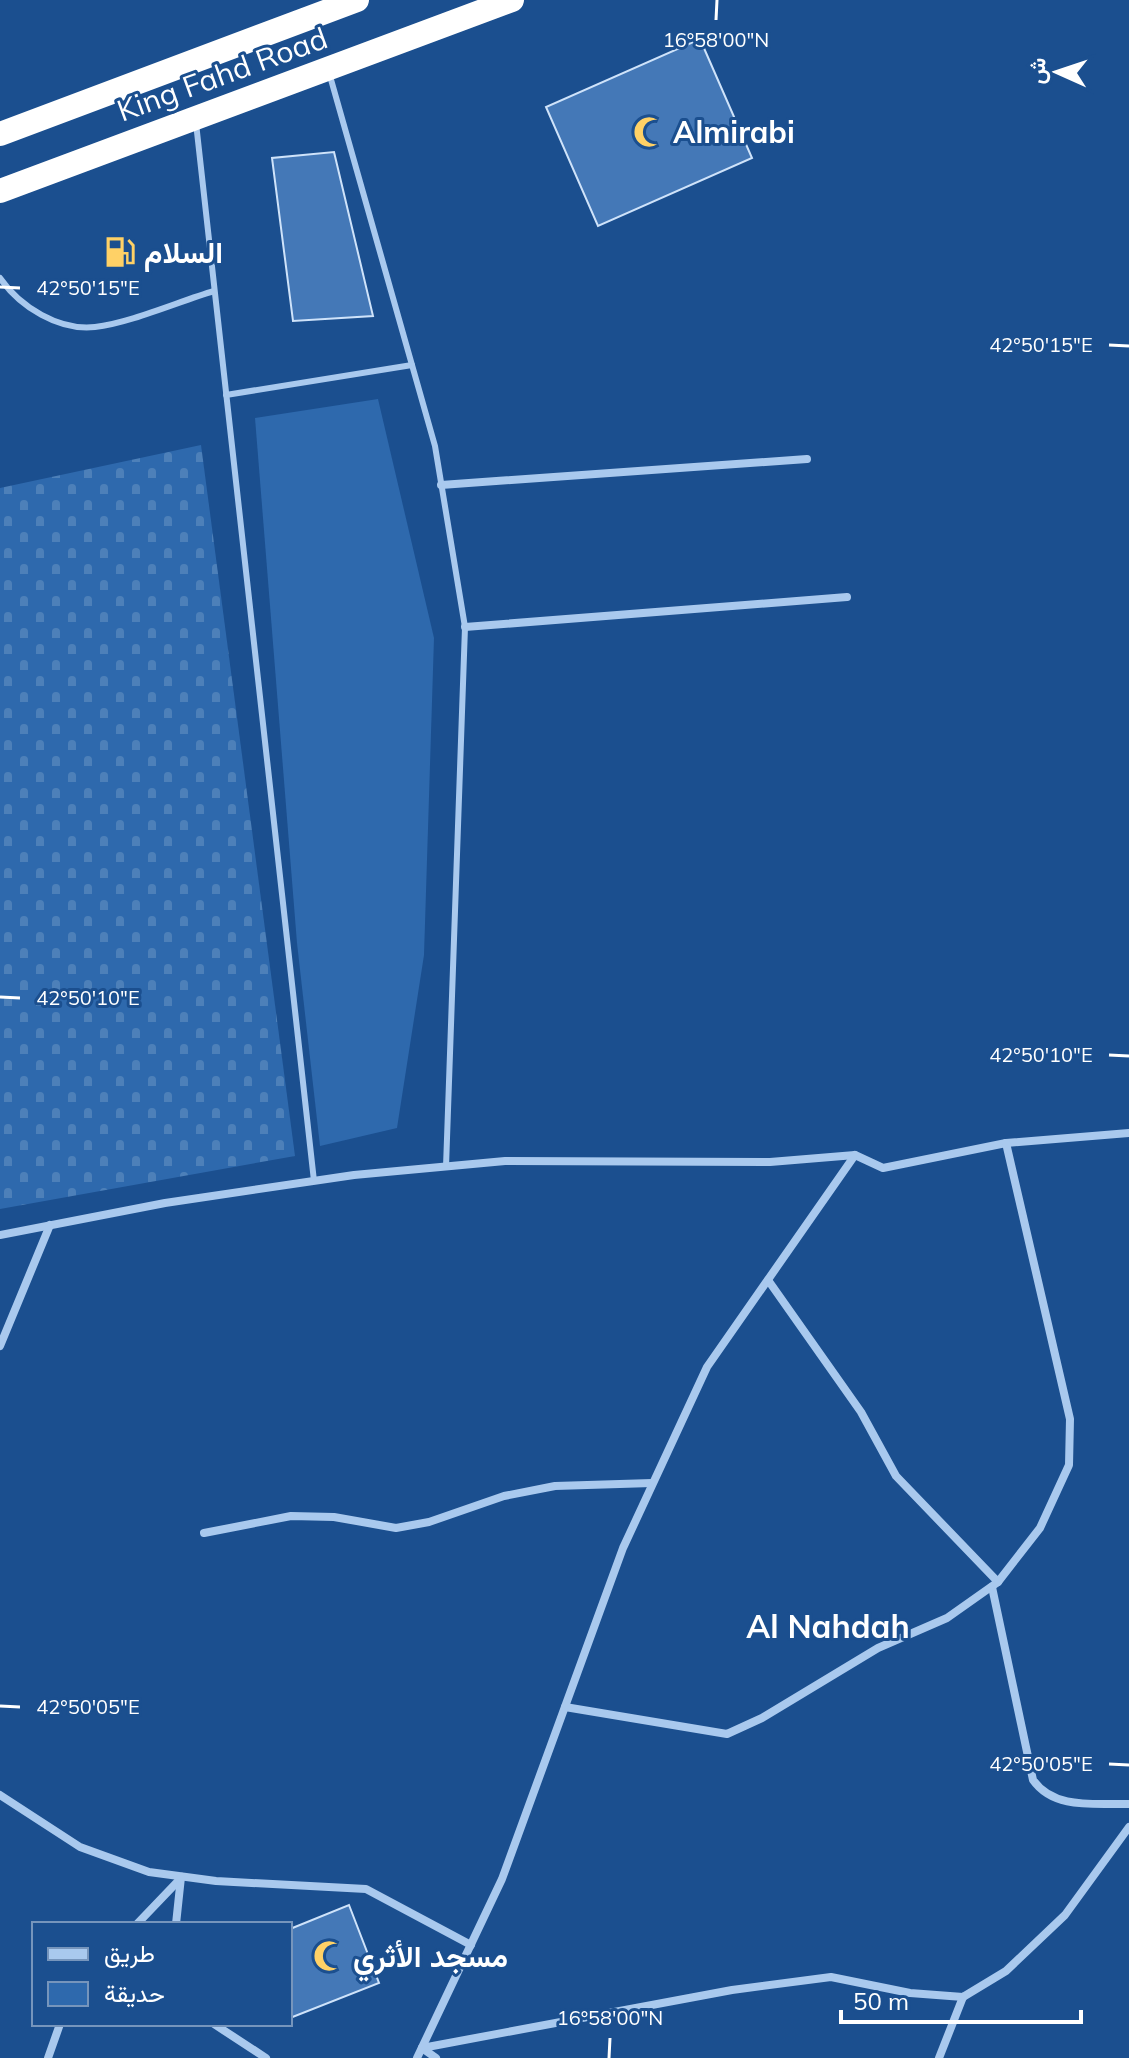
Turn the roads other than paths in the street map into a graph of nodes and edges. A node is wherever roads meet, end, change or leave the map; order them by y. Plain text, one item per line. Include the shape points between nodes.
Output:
1 (357, 0) edge
2 (512, 0) edge
3 (328, 69) junction
4 (195, 118) junction
5 (0, 134) edge
6 (0, 191) edge
7 (0, 278) edge
8 (214, 291) junction
9 (412, 365) junction
10 (226, 395) junction
11 (807, 459) dead end
12 (441, 485) junction
13 (847, 597) dead end
14 (465, 627) junction
15 (1129, 1133) edge
16 (1006, 1143) junction
17 (855, 1155) junction
18 (446, 1167) junction
19 (314, 1181) junction
20 (50, 1225) junction
21 (0, 1235) edge
22 (768, 1280) junction
23 (0, 1346) edge
24 (652, 1483) junction
25 (204, 1533) dead end
26 (995, 1584) junction
27 (565, 1707) junction
28 (0, 1795) edge
29 (1129, 1804) edge
30 (1129, 1827) edge
31 (182, 1877) junction
32 (139, 1922) edge
33 (176, 1922) edge
34 (471, 1945) junction
35 (963, 1997) junction
36 (59, 2026) edge
37 (215, 2026) edge
38 (422, 2048) junction
39 (48, 2058) edge
40 (266, 2058) edge
41 (417, 2058) edge
42 (436, 2058) edge
43 (939, 2058) edge

1 - 5 highway, King Fahd Road
2 - 3 highway, King Fahd Road
3 - 4 highway, King Fahd Road
3 - 9 lane
4 - 6 highway, King Fahd Road
4 - 8 lane
7 - 8 lane via 35,313 94,327
8 - 10 lane
9 - 10 lane
9 - 12 lane
10 - 19 lane
11 - 12 street
12 - 14 lane
13 - 14 street
14 - 18 lane
15 - 16 street
16 - 17 street via 883,1168
16 - 26 street via 1070,1419 1069,1465 1040,1528
17 - 18 street via 770,1162 505,1161
17 - 22 street
18 - 19 street
19 - 20 street
20 - 21 street
20 - 23 street
22 - 24 street via 707,1367
22 - 26 street via 861,1412 896,1476
24 - 25 street via 555,1486 396,1528 291,1516
24 - 27 street
26 - 27 street via 947,1618 878,1648 727,1734
26 - 29 street via 1033,1780 1043,1794 1058,1801
27 - 34 street via 502,1879
28 - 31 street via 80,1847 149,1872
30 - 35 street via 1065,1915 1006,1971
31 - 32 street
31 - 33 street
31 - 34 street via 366,1889
34 - 38 street
35 - 38 street via 831,1977 732,1990
35 - 43 street
36 - 39 street
37 - 40 street
38 - 41 street
38 - 42 street

